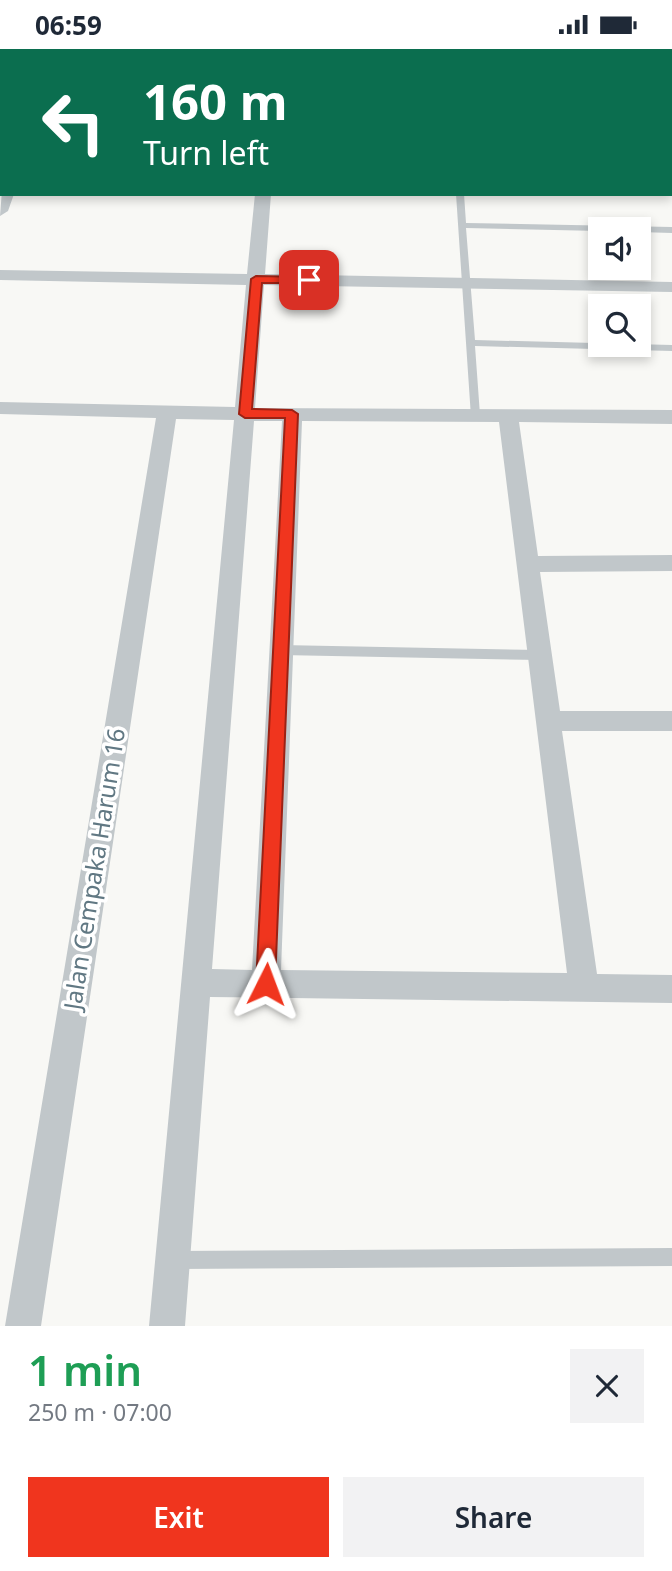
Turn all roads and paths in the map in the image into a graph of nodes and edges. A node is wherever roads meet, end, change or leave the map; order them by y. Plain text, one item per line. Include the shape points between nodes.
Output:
1 (264, 196) edge
2 (460, 196) edge
3 (462, 225) junction
4 (672, 230) edge
5 (0, 275) edge
6 (256, 279) junction
7 (466, 283) junction
8 (672, 287) edge
9 (470, 343) junction
10 (672, 348) edge
11 (0, 408) edge
12 (167, 412) junction
13 (245, 414) junction
14 (292, 414) junction
15 (475, 415) junction
16 (508, 416) junction
17 (672, 417) edge
18 (672, 563) edge
19 (527, 564) junction
20 (281, 650) junction
21 (540, 655) junction
22 (549, 721) junction
23 (672, 721) edge
24 (195, 983) junction
25 (266, 984) junction
26 (584, 988) junction
27 (672, 989) edge
28 (672, 1257) edge
29 (172, 1260) junction
30 (23, 1326) edge
31 (167, 1326) edge

1 - 6 street
2 - 3 lane
3 - 4 lane
3 - 7 lane
5 - 6 street
6 - 7 street
6 - 13 street
7 - 8 street
7 - 9 lane
9 - 10 lane
9 - 15 lane
11 - 12 street
12 - 13 street
12 - 30 street, Jalan Cempaka Harum 16
13 - 14 street
13 - 24 street
14 - 15 street
14 - 20 street
15 - 16 street
16 - 17 street
16 - 19 street
18 - 19 street
19 - 21 street
20 - 21 lane
20 - 25 street
21 - 22 street
22 - 23 street
22 - 26 street
24 - 25 street
24 - 29 street
25 - 26 street
26 - 27 street
28 - 29 lane
29 - 31 street

